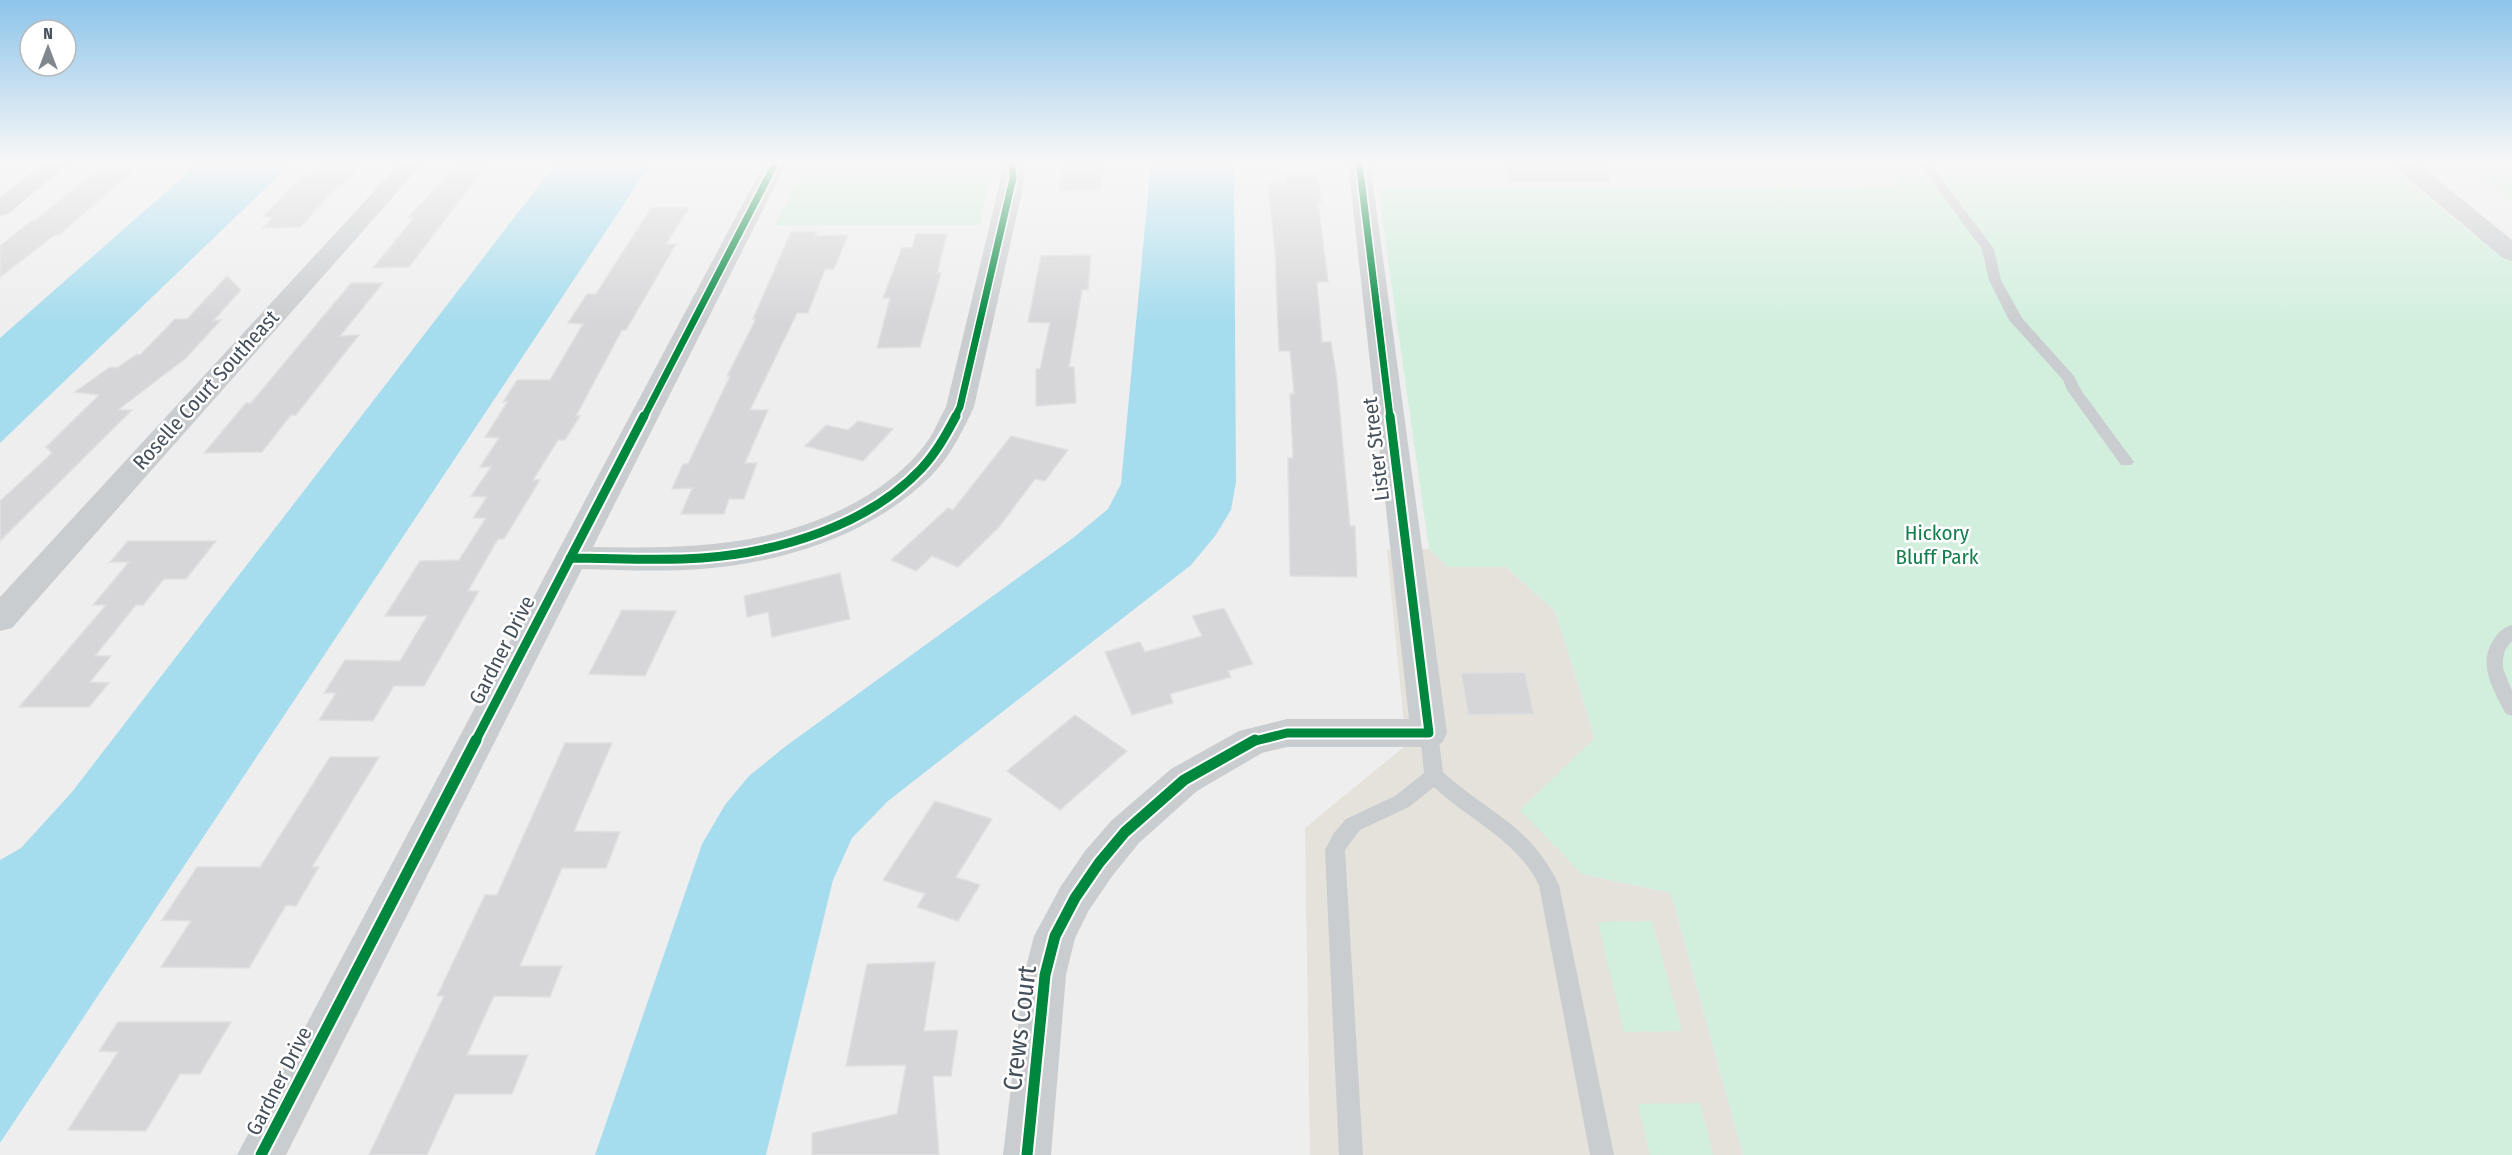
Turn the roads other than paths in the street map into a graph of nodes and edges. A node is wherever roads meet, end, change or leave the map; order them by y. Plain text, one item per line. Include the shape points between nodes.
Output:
1 (364, 216) edge
2 (748, 216) edge
3 (1004, 216) edge
4 (1366, 216) edge
5 (1963, 216) edge
6 (2474, 216) edge
7 (2501, 236) edge
8 (2512, 253) edge
9 (2126, 462) dead end
10 (570, 558) junction
11 (0, 619) edge
12 (2512, 631) edge
13 (2512, 709) edge
14 (1429, 733) junction
15 (1434, 775) junction
16 (261, 1155) edge
17 (1027, 1155) edge
18 (1351, 1155) edge
19 (1602, 1155) edge

1 - 11 street, Roselle Court Southeast
2 - 10 street, Gardner Drive
3 - 10 street via 952,428 939,450 896,491 850,517 797,539 759,549 719,556
4 - 14 street, Lister Street
5 - 9 lane via 1988,249 1995,280 2016,320 2069,379
6 - 7 street
7 - 8 street
10 - 16 street, Gardner Drive
12 - 13 lane via 2501,639 2492,656
14 - 15 lane
14 - 17 street, Crews Court via 1287,733 1252,741 1185,780 1125,832 1075,898 1055,936 1045,975
15 - 18 lane via 1399,804 1358,820 1346,829 1335,850
15 - 19 lane via 1462,801 1514,835 1542,868 1549,885

